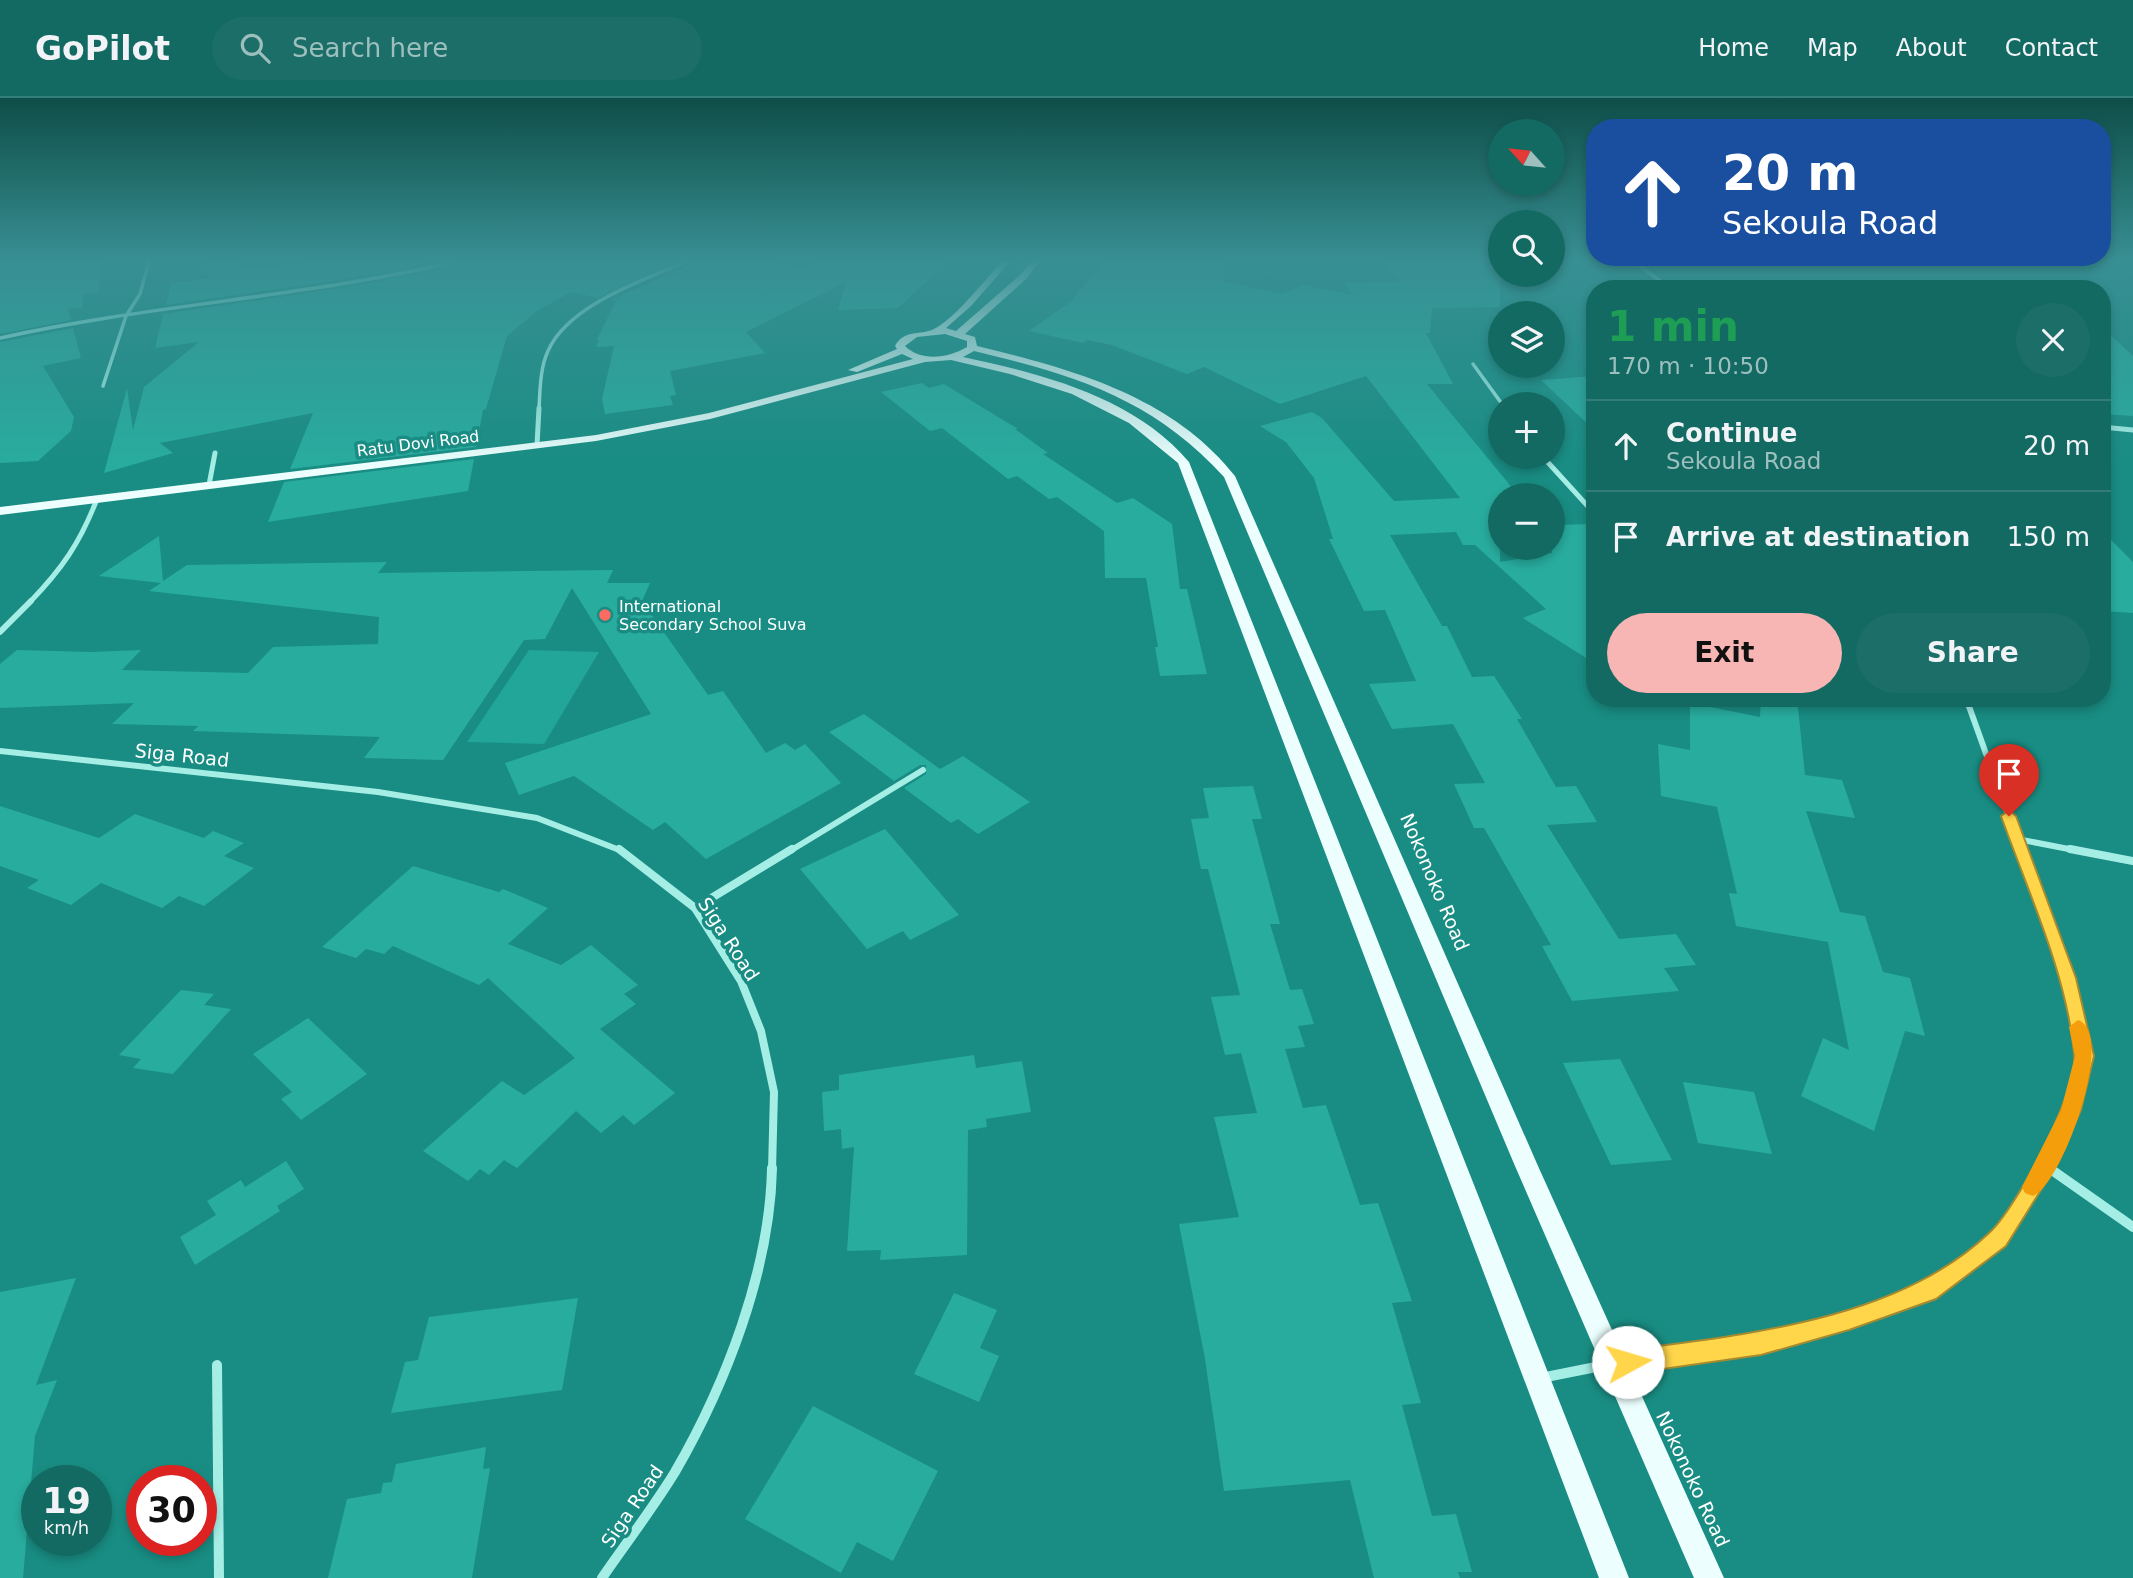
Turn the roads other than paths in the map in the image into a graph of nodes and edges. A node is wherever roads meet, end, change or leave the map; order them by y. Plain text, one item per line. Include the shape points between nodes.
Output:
1 (63, 327) edge
2 (122, 327) edge
3 (565, 327) edge
4 (942, 327) edge
5 (975, 327) edge
6 (937, 331) junction
7 (0, 338) edge
8 (953, 349) junction
9 (903, 350) junction
10 (1473, 364) dead end
11 (835, 380) junction
12 (103, 386) dead end
13 (1493, 392) edge
14 (2111, 428) edge
15 (2133, 430) edge
16 (537, 444) junction
17 (215, 453) dead end
18 (1554, 469) edge
19 (209, 485) junction
20 (97, 499) junction
21 (1586, 504) edge
22 (0, 511) edge
23 (0, 632) edge
24 (1969, 707) edge
25 (0, 751) edge
26 (923, 770) dead end
27 (2017, 839) junction
28 (2133, 861) edge
29 (695, 908) junction
30 (2046, 1166) junction
31 (2133, 1227) edge
32 (1611, 1364) junction
33 (217, 1365) dead end
34 (1539, 1378) junction
35 (219, 1578) edge
36 (603, 1578) edge
37 (1614, 1578) edge
38 (1709, 1578) edge

1 - 7 street
2 - 12 street
3 - 16 street via 552,339 546,355
4 - 6 main road
5 - 8 main road, Ratu Dovi Road
6 - 8 main road
6 - 9 main road, Ratu Dovi Road via 907,338
8 - 9 main road
8 - 11 main road, Ratu Dovi Road
8 - 32 main road, Nokonoko Road via 1071,374 1133,397 1198,441 1229,477
8 - 34 main road via 1113,408 1150,432 1183,462
9 - 11 main road, Ratu Dovi Road
10 - 13 street
11 - 16 main road, Ratu Dovi Road via 710,416 596,438
14 - 15 street
16 - 19 main road, Ratu Dovi Road
17 - 19 street
18 - 21 street
19 - 20 main road, Ratu Dovi Road
20 - 22 main road, Ratu Dovi Road
20 - 23 street via 83,536 50,581
24 - 27 street
25 - 29 street, Siga Road via 378,792 537,818 618,848
26 - 29 street
27 - 28 street
27 - 30 street via 2067,978 2084,1056 2071,1110
29 - 36 street, Siga Road via 741,981 761,1031 774,1092 763,1257 732,1354 675,1471
30 - 31 street
30 - 32 street via 1998,1239 1928,1292 1761,1343
32 - 34 street
32 - 38 main road, Nokonoko Road
33 - 35 street
34 - 37 main road

